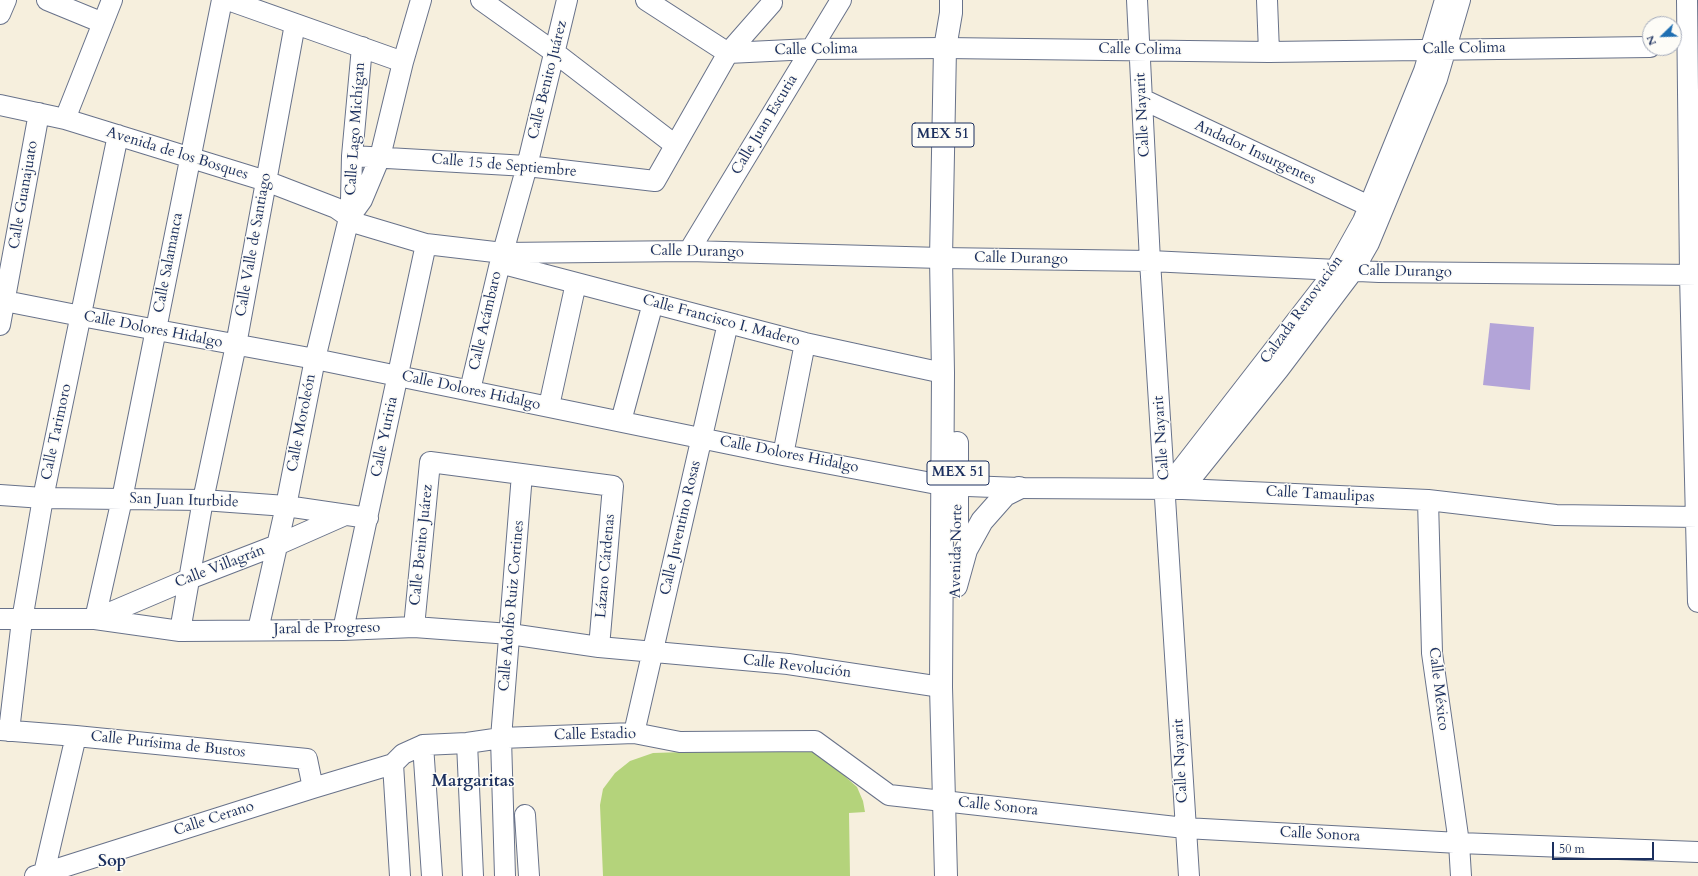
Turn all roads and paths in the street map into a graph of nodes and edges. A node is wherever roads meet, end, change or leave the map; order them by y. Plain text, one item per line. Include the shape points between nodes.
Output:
1 (6, 0) edge
2 (47, 0) edge
3 (112, 0) edge
4 (222, 0) edge
5 (228, 0) edge
6 (421, 0) edge
7 (482, 0) edge
8 (567, 0) edge
9 (646, 0) edge
10 (841, 0) edge
11 (1137, 0) edge
12 (1267, 0) edge
13 (1445, 0) edge
14 (1460, 0) edge
15 (1687, 0) edge
16 (772, 3) dead end
17 (951, 6) edge
18 (0, 14) edge
19 (103, 23) junction
20 (295, 24) junction
21 (1686, 46) edge
22 (362, 47) junction
23 (1642, 47) edge
24 (811, 49) junction
25 (952, 49) junction
26 (1139, 50) junction
27 (1438, 50) junction
28 (554, 52) junction
29 (1269, 52) junction
30 (728, 53) junction
31 (403, 62) junction
32 (1142, 99) junction
33 (0, 105) edge
34 (39, 113) junction
35 (65, 119) junction
36 (118, 135) junction
37 (675, 145) junction
38 (352, 156) junction
39 (380, 157) junction
40 (189, 159) junction
41 (527, 166) junction
42 (266, 181) junction
43 (1369, 206) junction
44 (351, 215) junction
45 (426, 244) junction
46 (689, 251) junction
47 (502, 258) junction
48 (948, 258) junction
49 (1150, 261) junction
50 (1344, 271) junction
51 (1694, 275) edge
52 (576, 283) junction
53 (2, 300) edge
54 (653, 303) junction
55 (81, 316) junction
56 (728, 323) junction
57 (0, 325) edge
58 (155, 330) junction
59 (805, 343) junction
60 (236, 345) junction
61 (315, 359) junction
62 (944, 373) junction
63 (398, 376) junction
64 (470, 390) junction
65 (549, 406) junction
66 (621, 421) junction
67 (702, 438) junction
68 (783, 454) junction
69 (522, 474) junction
70 (950, 486) junction
71 (1019, 488) junction
72 (1174, 489) junction
73 (0, 495) edge
74 (43, 498) junction
75 (122, 499) junction
76 (203, 500) junction
77 (1428, 500) junction
78 (286, 506) junction
79 (345, 515) junction
80 (1697, 517) edge
81 (368, 518) junction
82 (277, 545) junction
83 (189, 579) junction
84 (956, 586) junction
85 (1698, 602) edge
86 (0, 618) edge
87 (95, 619) junction
88 (22, 620) junction
89 (414, 627) junction
90 (258, 630) junction
91 (343, 630) junction
92 (180, 631) junction
93 (510, 634) junction
94 (599, 647) junction
95 (653, 652) junction
96 (941, 687) junction
97 (4, 730) edge
98 (634, 733) junction
99 (76, 736) junction
100 (501, 738) junction
101 (467, 743) junction
102 (423, 745) junction
103 (393, 764) junction
104 (954, 768) junction
105 (313, 788) junction
106 (948, 802) junction
107 (526, 815) dead end
108 (1185, 828) junction
109 (1459, 843) junction
110 (1698, 852) edge
111 (40, 874) edge
112 (400, 876) edge
113 (432, 876) edge
114 (473, 876) edge
115 (505, 876) edge
116 (529, 876) edge
117 (946, 876) edge
118 (1189, 876) edge
119 (1461, 876) edge

1 - 18 street
2 - 19 street
3 - 19 street
4 - 40 street, Calle Salamanca
5 - 20 street
6 - 31 street
7 - 28 street
8 - 28 street, Calle Benito Juárez
9 - 30 street
10 - 24 street, Calle Juan Escutia
11 - 26 street, Calle Nayarit
12 - 29 street
13 - 27 street, Calzada Renovación
14 - 27 street, Calzada Renovación
15 - 21 street
16 - 30 street
17 - 25 main road, MEX 51
19 - 35 street
20 - 22 street
20 - 42 street, Calle Valle de Santiago
21 - 51 street
22 - 31 street
22 - 38 street, Calle Lago Michígan
23 - 27 street, Calle Colima
24 - 25 street, Calle Colima
24 - 30 street, Calle Colima
24 - 46 street, Calle Juan Escutia
25 - 26 street, Calle Colima
25 - 48 main road, MEX 51
26 - 29 street, Calle Colima
26 - 32 street, Calle Nayarit
27 - 29 street, Calle Colima
27 - 43 street, Calzada Renovación via 1424,71
27 - 50 street, Calzada Renovación via 1437,79 1369,243
28 - 37 street
28 - 41 street, Calle Benito Juárez
30 - 37 street
31 - 39 street
32 - 43 street, Andador Insurgentes
32 - 49 street, Calle Nayarit
33 - 34 street, Avenida de los Bosques
34 - 35 street, Avenida de los Bosques
34 - 53 street, Calle Guanajuato
35 - 36 street, Avenida de los Bosques
36 - 40 street, Avenida de los Bosques
36 - 55 street, Calle Tarimoro
37 - 41 street, Calle 15 de Septiembre via 655,181
38 - 39 street, Calle 15 de Septiembre
38 - 44 street, Calle Lago Michígan
39 - 41 street, Calle 15 de Septiembre
39 - 44 street via 362,200
40 - 42 street, Avenida de los Bosques
40 - 58 street, Calle Salamanca
41 - 47 street, Calle Benito Juárez
42 - 44 street, Avenida de los Bosques
42 - 60 street, Calle Valle de Santiago
43 - 50 street, Calzada Renovación
44 - 45 street, Calle Durango via 359,224
44 - 61 street, Calle Moroleón
45 - 47 street, Calle Durango
45 - 63 street, Calle Yuriria
46 - 47 street, Calle Durango
46 - 48 street, Calle Durango
47 - 52 street, Calle Francisco I. Madero
47 - 64 street, Calle Acámbaro
48 - 49 street, Calle Durango
48 - 62 main road, Avenida Norte / MEX 51
48 - 70 main road, Avenida Norte / MEX 51
49 - 50 street, Calle Durango
49 - 72 street, Calle Nayarit
50 - 51 street, Calle Durango
50 - 72 street, Calzada Renovación via 1278,369
51 - 80 street
52 - 54 street, Calle Francisco I. Madero
52 - 65 street
53 - 55 street, Calle Dolores Hidalgo
53 - 57 street, Calle Guanajuato
54 - 56 street, Calle Francisco I. Madero
54 - 66 street
55 - 58 street, Calle Dolores Hidalgo
55 - 74 street, Calle Tarimoro
56 - 59 street, Calle Francisco I. Madero
56 - 67 street, Calle Juventino Rosas
58 - 60 street, Calle Dolores Hidalgo
58 - 75 street, Calle Salamanca
59 - 62 street, Calle Francisco I. Madero
59 - 68 street
60 - 61 street, Calle Dolores Hidalgo
60 - 76 street, Calle Valle de Santiago
61 - 63 street, Calle Dolores Hidalgo
61 - 78 street, Calle Moroleón
62 - 70 main road, Avenida Norte / MEX 51
63 - 64 street, Calle Dolores Hidalgo
63 - 81 street, Calle Yuriria
64 - 65 street, Calle Dolores Hidalgo
65 - 66 street, Calle Dolores Hidalgo
66 - 67 street, Calle Dolores Hidalgo
67 - 68 street, Calle Dolores Hidalgo
67 - 95 street, Calle Juventino Rosas
68 - 70 street, Calle Dolores Hidalgo
69 - 89 street, Calle Benito Juárez via 430,462
69 - 93 street, Calle Adolfo Ruiz Cortines
69 - 94 street, Lázaro Cárdenas via 613,486
70 - 71 street, Calle Tamaulipas
70 - 84 main road, Avenida Norte / MEX 51
70 - 96 main road, Avenida Norte / MEX 51 via 943,588
71 - 72 street, Calle Tamaulipas
71 - 84 main road via 1005,495 982,521 966,550
72 - 77 street, Calle Tamaulipas
72 - 108 street, Calle Nayarit
73 - 74 street, San Juan Iturbide
74 - 75 street, San Juan Iturbide
74 - 88 street, Calle Tarimoro
75 - 76 street, San Juan Iturbide
75 - 87 street, Calle Salamanca
76 - 78 street, San Juan Iturbide
76 - 83 street, Calle Valle de Santiago
77 - 80 street, Calle Tamaulipas via 1556,515
77 - 109 street, Calle México via 1432,654
78 - 79 street, San Juan Iturbide
78 - 82 street, Calle Moroleón
79 - 81 street, San Juan Iturbide
79 - 82 street, Calle Villagrán
80 - 85 street
81 - 91 street, Calle Yuriria
82 - 83 street, Calle Villagrán
82 - 90 street, Calle Moroleón
83 - 87 street, Calle Villagrán
83 - 92 street, Calle Valle de Santiago
84 - 104 main road, Avenida Norte / MEX 51
86 - 88 street, Jaral de Progreso
87 - 88 street, Jaral de Progreso
87 - 92 street, Jaral de Progreso
88 - 97 street, Calle Tarimoro
89 - 91 street, Jaral de Progreso
89 - 93 street, Jaral de Progreso
90 - 91 street, Jaral de Progreso
90 - 92 street, Jaral de Progreso
93 - 94 street, Jaral de Progreso
93 - 100 street, Calle Adolfo Ruiz Cortines
94 - 95 street, Jaral de Progreso
95 - 96 street, Calle Revolución via 788,664
95 - 98 street, Calle Juventino Rosas
96 - 104 main road via 946,698 950,756
96 - 106 main road, Avenida Norte / MEX 51
97 - 99 street, Calle Purísima de Bustos
98 - 100 street, Calle Estadio
98 - 106 street, Calle Estadio via 680,742 815,741 890,795
99 - 105 street, Calle Purísima de Bustos via 307,759
99 - 111 street
100 - 101 street, Calle Estadio
100 - 115 street, Calle Adolfo Ruiz Cortines
101 - 102 street, Calle Estadio
101 - 114 street
102 - 103 street, Calle Estadio via 403,754
102 - 113 street
103 - 105 street, Calle Cerano
103 - 112 street
104 - 106 main road, Avenida Norte / MEX 51
105 - 111 street, Calle Cerano
106 - 108 street, Calle Sonora
106 - 117 main road, Avenida Norte / MEX 51
107 - 116 street
108 - 109 street, Calle Sonora
108 - 118 street, Calle Nayarit
109 - 110 street, Calle Sonora
109 - 119 street, Calle México

